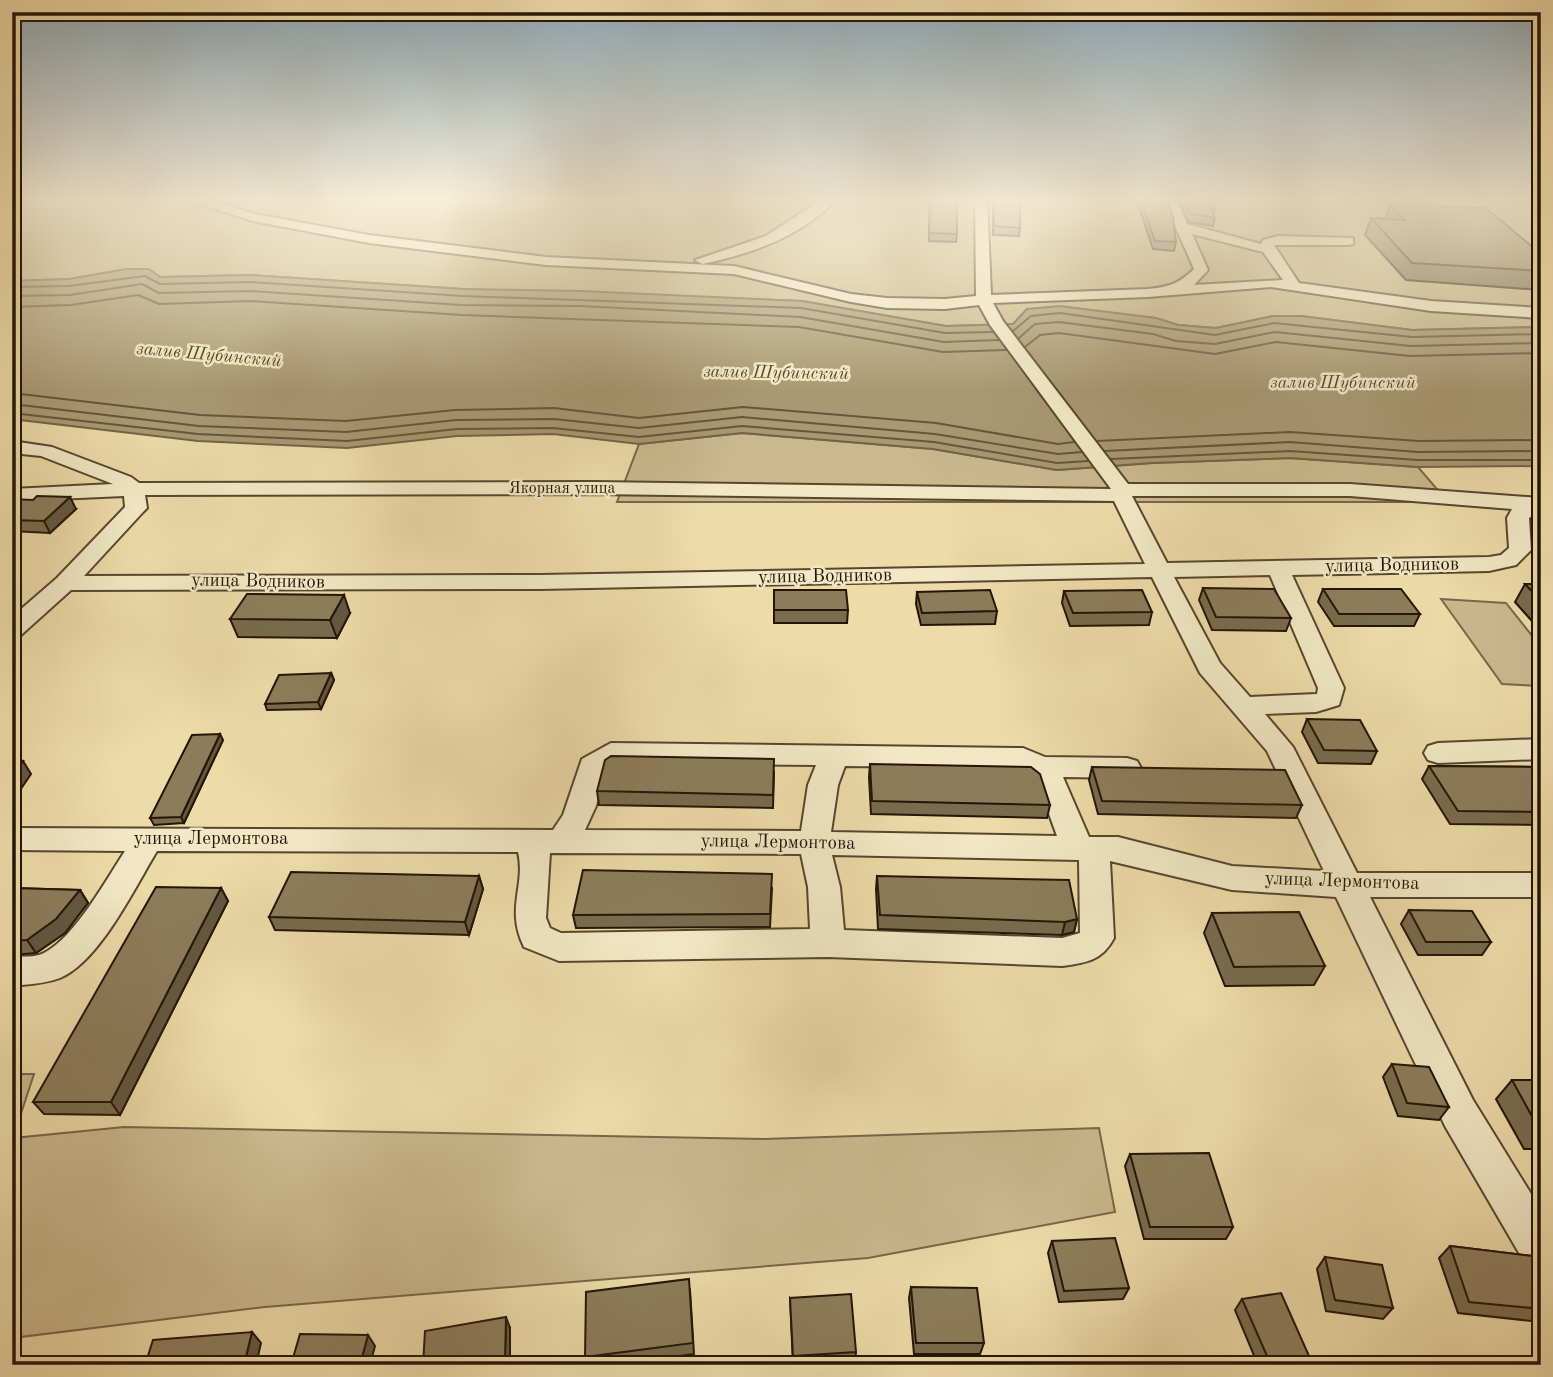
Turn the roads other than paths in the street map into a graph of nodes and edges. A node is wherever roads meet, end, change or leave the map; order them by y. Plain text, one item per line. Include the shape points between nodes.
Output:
1 (577, 262) edge
2 (686, 262) edge
3 (983, 262) edge
4 (1198, 262) edge
5 (1277, 262) edge
6 (669, 266) junction
7 (1292, 282) junction
8 (1271, 283) junction
9 (1174, 290) junction
10 (1443, 291) dead end
11 (984, 300) junction
12 (1541, 313) edge
13 (12, 447) edge
14 (1117, 486) junction
15 (134, 489) junction
16 (12, 495) edge
17 (1537, 504) edge
18 (1278, 568) junction
19 (1162, 570) junction
20 (65, 583) junction
21 (12, 630) edge
22 (1243, 706) junction
23 (1541, 749) edge
24 (1438, 753) dead end
25 (844, 754) junction
26 (1042, 767) junction
27 (1152, 768) edge
28 (12, 839) edge
29 (149, 839) junction
30 (526, 840) junction
31 (561, 841) junction
32 (814, 843) junction
33 (1087, 849) junction
34 (1348, 885) junction
35 (1541, 885) edge
36 (828, 943) junction
37 (12, 972) edge
38 (1541, 1250) edge

1 - 6 street
2 - 6 street
3 - 11 street
4 - 9 street via 1201,270 1188,284
5 - 7 street
6 - 11 street via 734,270 887,303
7 - 8 street
7 - 10 street via 1325,280
8 - 9 street
8 - 12 street via 1431,306
9 - 11 street
11 - 14 street
13 - 15 street, Якорная улица via 45,451
14 - 15 street, Якорная улица
14 - 17 street, Якорная улица via 1350,490
14 - 19 street
15 - 16 street
15 - 20 street via 136,508
17 - 18 street, улица Водников via 1522,510 1518,518 1520,550 1508,560
18 - 19 street, улица Водников
18 - 22 street via 1331,688 1330,699 1316,704
19 - 20 street, улица Водников via 392,584
19 - 22 street via 1209,667
20 - 21 street
22 - 34 street via 1279,747 1277,770
23 - 24 street
25 - 26 street via 1023,758
25 - 31 street via 611,753 592,766 581,809
25 - 32 street via 832,760 823,785
26 - 27 street
26 - 33 street via 1061,805 1067,834
28 - 29 street, улица Лермонтова
29 - 30 street, улица Лермонтова
29 - 37 street via 69,951 51,967
30 - 31 street, улица Лермонтова
30 - 36 street via 535,854 530,918 536,937 559,947
31 - 32 street, улица Лермонтова
32 - 33 street, улица Лермонтова
32 - 36 street via 824,887
33 - 34 street, улица Лермонтова via 1118,849 1232,878
33 - 36 street via 1097,938 1085,949 1062,952
34 - 35 street, улица Лермонтова
34 - 38 street via 1459,1113

